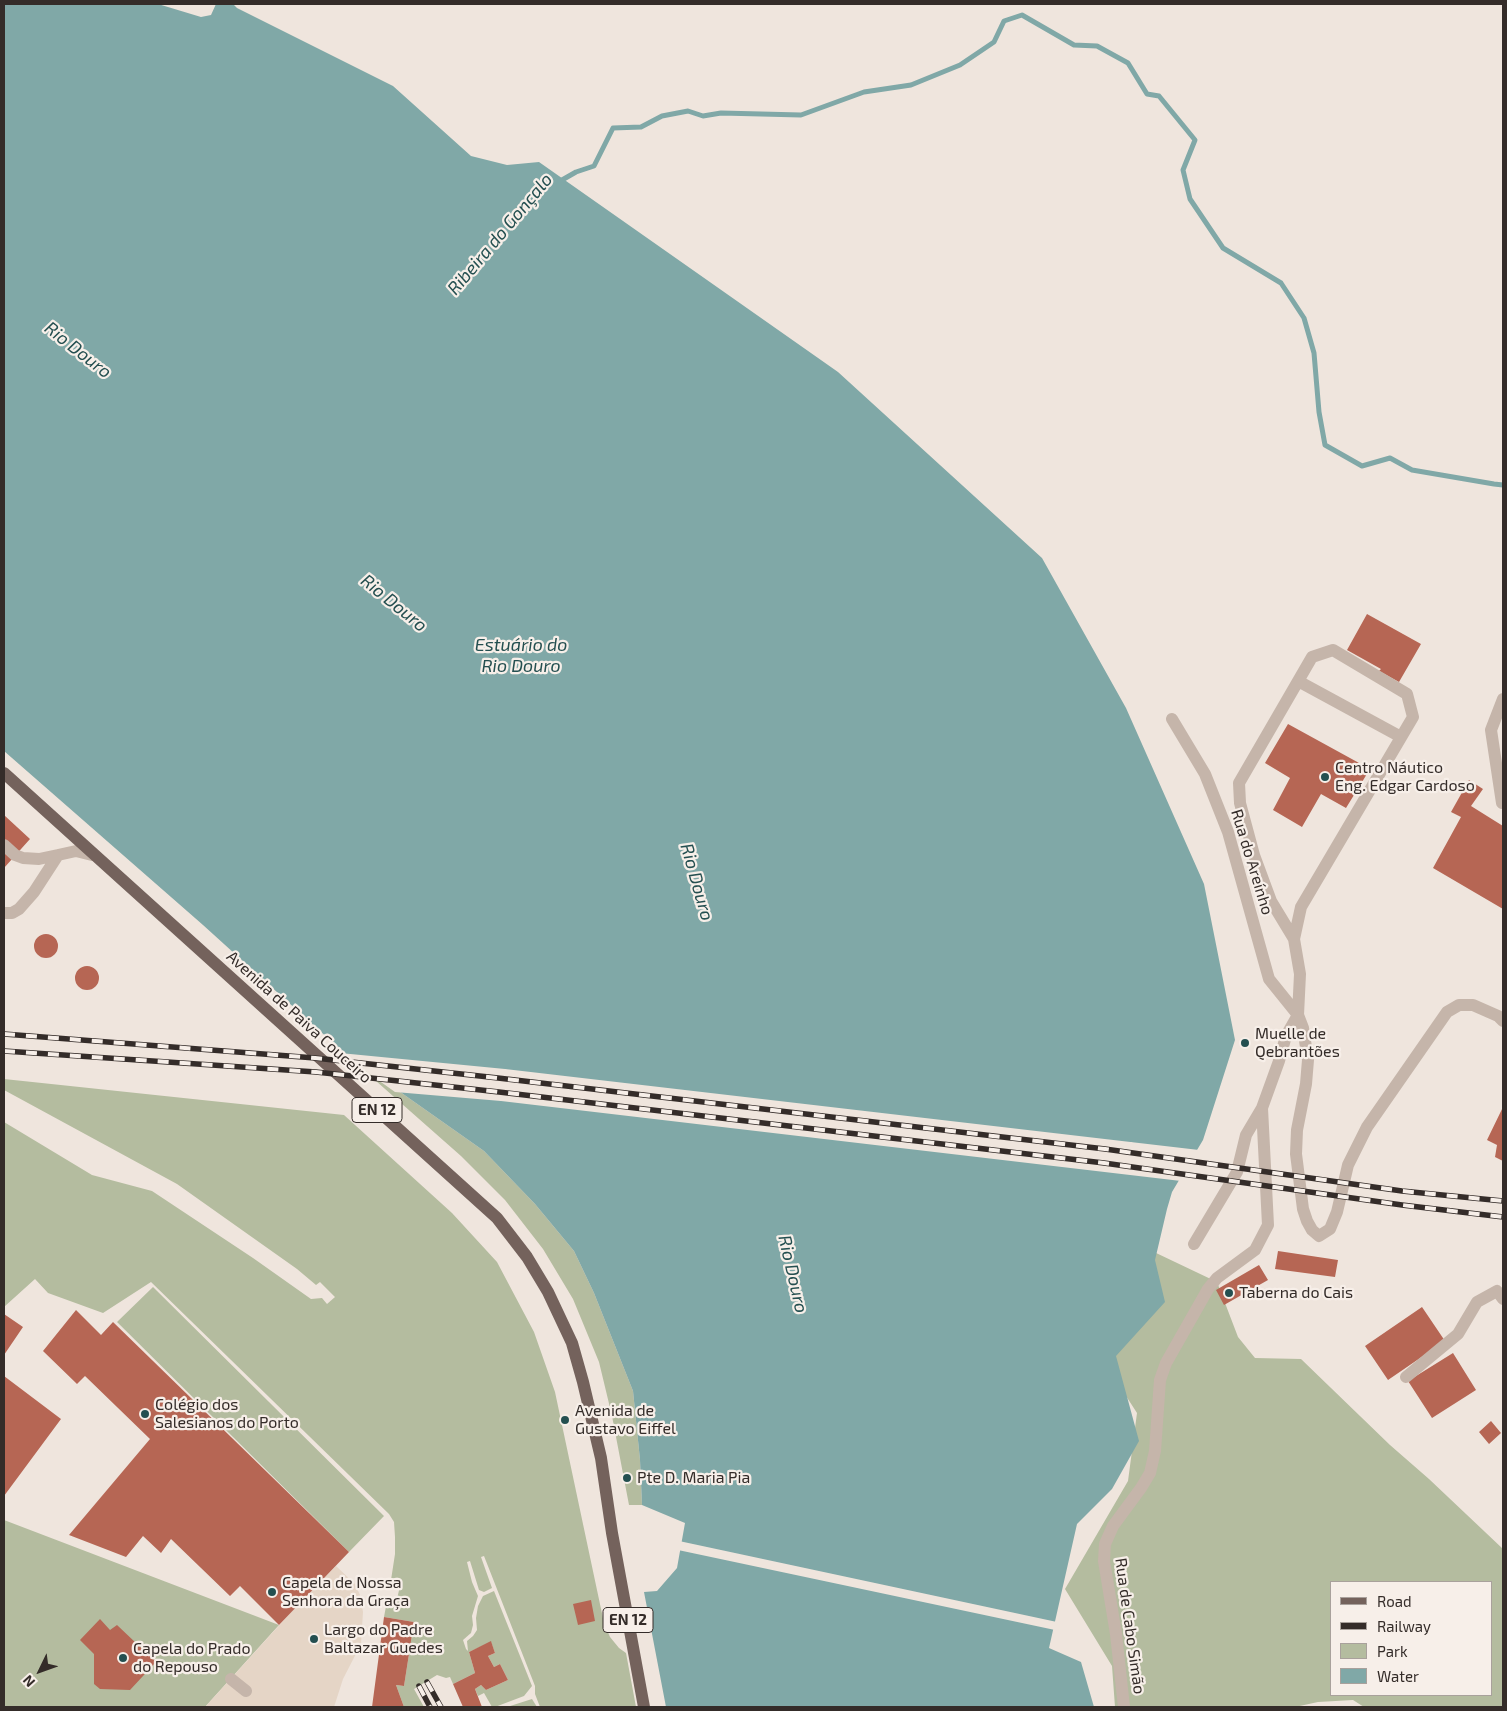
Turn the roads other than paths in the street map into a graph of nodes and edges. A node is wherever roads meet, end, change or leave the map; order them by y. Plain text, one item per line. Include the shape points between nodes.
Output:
1 (1298, 681) junction
2 (1503, 700) edge
3 (1172, 719) dead end
4 (1401, 737) junction
5 (4, 774) edge
6 (1502, 803) dead end
7 (4, 845) edge
8 (58, 855) junction
9 (92, 855) junction
10 (4, 913) edge
11 (1294, 939) junction
12 (1298, 1015) junction
13 (1503, 1021) edge
14 (1262, 1108) junction
15 (1194, 1244) dead end
16 (1503, 1298) edge
17 (1406, 1377) dead end
18 (231, 1679) dead end
19 (246, 1691) dead end
20 (644, 1707) edge
21 (1124, 1707) edge

1 - 4 street
1 - 4 street via 1312,657 1332,650 1408,694 1413,717
1 - 11 street via 1239,783 1240,803 1254,855 1271,902
2 - 6 street via 1490,730
3 - 12 street, Rua do Areínho via 1205,774 1228,832 1269,979
4 - 11 street via 1301,907
5 - 9 main road, Avenida de Paiva Couceiro / EN 12
7 - 8 street via 23,858
8 - 9 street via 76,851
8 - 10 street via 19,909
9 - 20 main road, Avenida de Paiva Couceiro / EN 12 via 497,1218 527,1257 572,1343 583,1382 601,1458
11 - 12 street via 1300,974
12 - 13 street via 1307,1043 1308,1060 1296,1154 1303,1209 1312,1230 1319,1236 1330,1229 1348,1165 1367,1126 1447,1012 1459,1005 1473,1005
12 - 14 street via 1286,1036
14 - 15 street via 1246,1135 1237,1172
14 - 21 street, Rua de Cabo Simão via 1268,1225 1255,1250 1217,1278 1208,1289 1163,1369 1150,1473 1113,1526 1105,1544 1104,1561
16 - 17 street via 1497,1292 1477,1302 1458,1334
18 - 19 street

